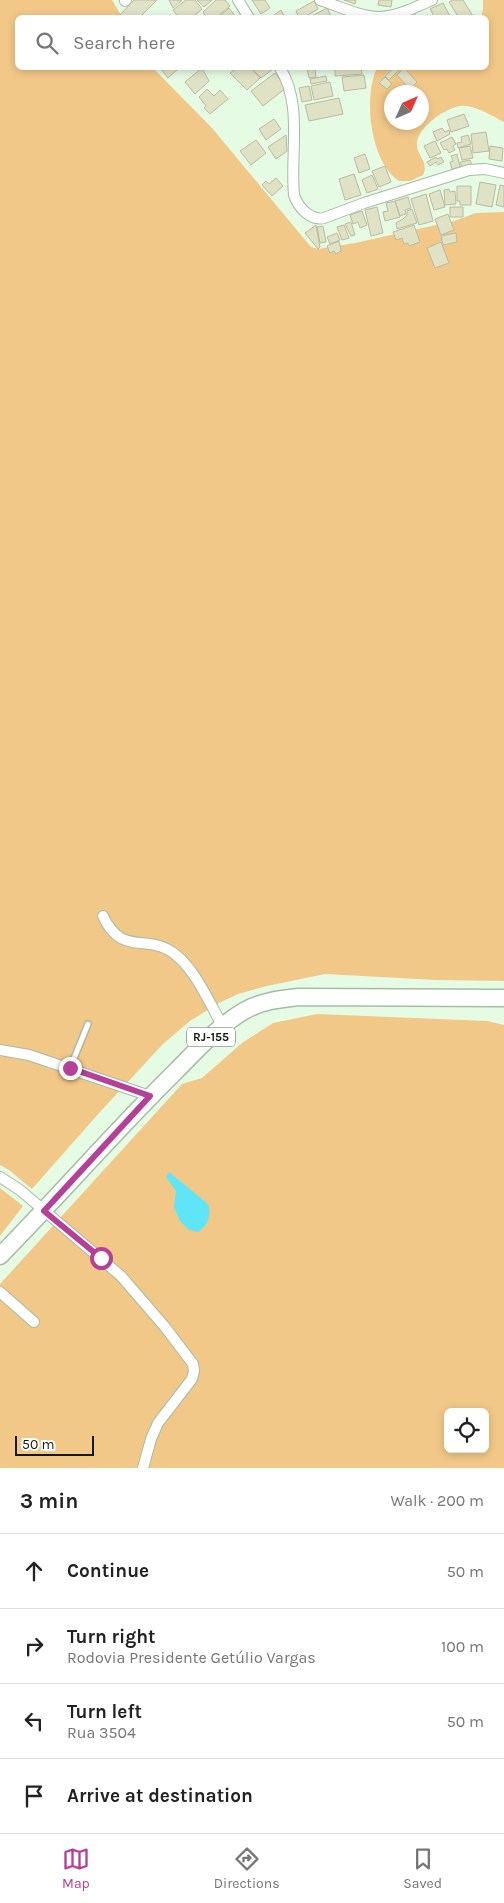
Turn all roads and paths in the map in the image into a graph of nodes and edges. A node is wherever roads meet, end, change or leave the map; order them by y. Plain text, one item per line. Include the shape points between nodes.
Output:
1 (238, 0) edge
2 (320, 0) edge
3 (432, 0) edge
4 (247, 15) edge
5 (369, 15) edge
6 (385, 15) edge
7 (281, 70) edge
8 (504, 172) edge
9 (103, 916) dead end
10 (504, 998) edge
11 (88, 1024) dead end
12 (222, 1026) junction
13 (0, 1050) edge
14 (70, 1068) junction
15 (150, 1096) junction
16 (0, 1177) edge
17 (44, 1211) junction
18 (0, 1256) edge
19 (0, 1292) edge
20 (34, 1322) dead end
21 (143, 1468) edge

1 - 4 street
2 - 5 street
3 - 6 street
7 - 8 street via 293,103 294,195 310,216 324,218 469,170
9 - 12 street via 112,930 126,941 165,948 179,957 189,968
10 - 12 main road, RJ-155 via 368,996 280,999 245,1010
11 - 14 lane
12 - 15 main road, RJ-155
13 - 14 street
14 - 15 street
15 - 17 main road, RJ-155
16 - 17 street
17 - 18 main road, RJ-155
17 - 21 street via 121,1276 193,1364 192,1379 158,1423
19 - 20 street

